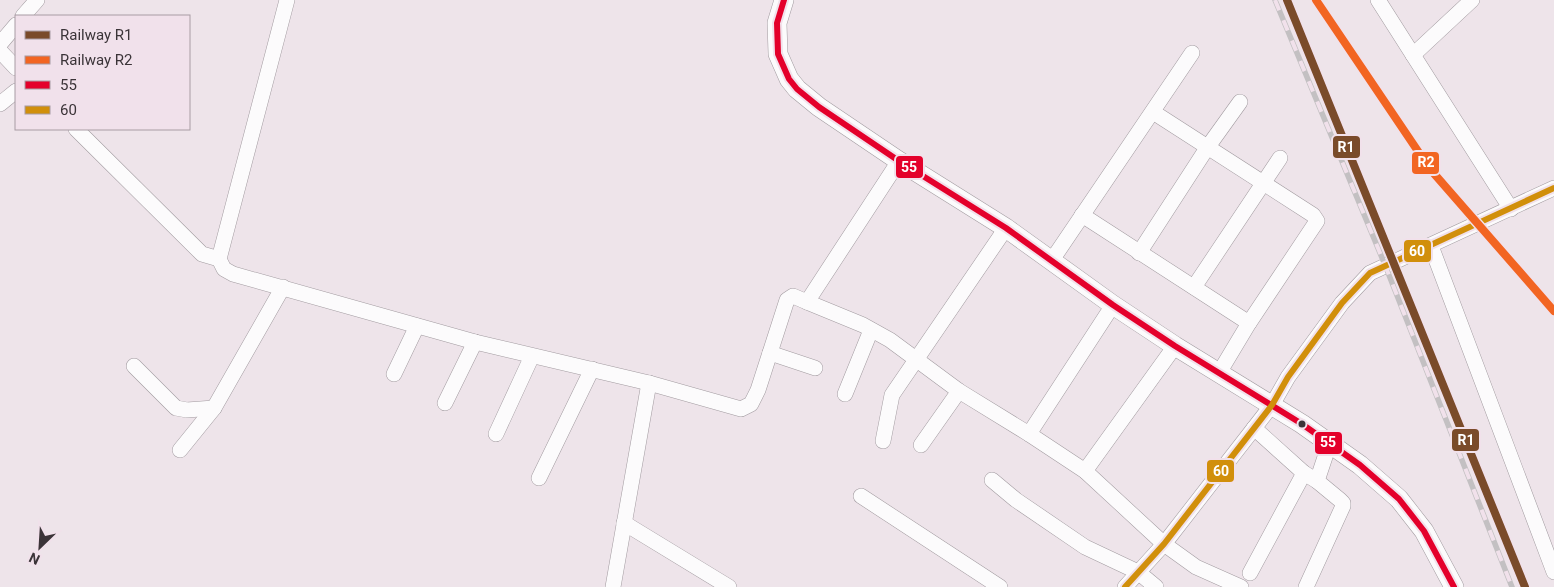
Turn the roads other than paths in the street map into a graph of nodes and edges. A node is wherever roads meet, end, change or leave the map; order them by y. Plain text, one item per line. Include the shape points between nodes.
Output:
1 (37, 0) edge
2 (287, 0) edge
3 (784, 0) edge
4 (1472, 0) edge
5 (1380, 1) edge
6 (24, 15) edge
7 (15, 26) edge
8 (0, 44) edge
9 (0, 51) edge
10 (1192, 53) dead end
11 (1413, 55) junction
12 (15, 67) edge
13 (15, 92) edge
14 (1240, 102) dead end
15 (0, 104) edge
16 (1153, 112) junction
17 (77, 130) edge
18 (1207, 148) junction
19 (1280, 158) dead end
20 (899, 161) junction
21 (1264, 184) junction
22 (1554, 188) edge
23 (1511, 209) junction
24 (1082, 215) junction
25 (1006, 228) junction
26 (1431, 246) junction
27 (1139, 253) junction
28 (219, 259) junction
29 (1052, 260) junction
30 (1194, 286) junction
31 (282, 287) junction
32 (807, 302) junction
33 (1113, 305) junction
34 (1249, 323) junction
35 (417, 326) junction
36 (871, 330) junction
37 (475, 342) junction
38 (1175, 346) junction
39 (770, 353) junction
40 (532, 356) junction
41 (917, 360) junction
42 (134, 366) dead end
43 (815, 368) dead end
44 (592, 369) junction
45 (1219, 373) junction
46 (394, 374) dead end
47 (649, 383) junction
48 (959, 391) junction
49 (845, 394) dead end
50 (444, 403) dead end
51 (1272, 405) junction
52 (214, 408) junction
53 (1254, 428) junction
54 (496, 434) dead end
55 (1029, 434) junction
56 (883, 441) dead end
57 (1330, 444) junction
58 (921, 446) dead end
59 (180, 450) dead end
60 (1085, 471) junction
61 (1310, 477) junction
62 (539, 478) dead end
63 (992, 480) dead end
64 (861, 496) dead end
65 (624, 522) junction
66 (1164, 544) junction
67 (1551, 558) edge
68 (1138, 572) junction
69 (1250, 574) dead end
70 (613, 587) edge
71 (729, 587) edge
72 (1000, 587) edge
73 (1124, 587) edge
74 (1156, 587) edge
75 (1241, 587) edge
76 (1306, 587) edge
77 (1454, 587) edge

1 - 6 street
2 - 28 street
3 - 20 main road via 777,24 778,54 789,79 819,107
4 - 11 street
5 - 11 street
7 - 8 street
9 - 12 street
10 - 16 street
11 - 23 street
13 - 15 street
14 - 18 street
16 - 18 street
16 - 24 street
17 - 28 street via 202,254
18 - 21 street
18 - 27 street
19 - 21 street
20 - 25 main road
20 - 32 street
21 - 30 street
21 - 34 street via 1313,215 1317,221
22 - 23 street
23 - 26 street
24 - 27 street
24 - 29 street
25 - 29 main road
25 - 41 street
26 - 51 street via 1370,273 1342,303 1288,377
26 - 67 street
27 - 30 street
28 - 31 street via 233,274
29 - 33 main road
30 - 34 street
31 - 35 street
31 - 52 street
32 - 36 street
32 - 39 street via 793,296 787,300
33 - 38 main road
33 - 55 street
34 - 45 street
35 - 37 street
35 - 46 street
36 - 41 street
36 - 49 street
37 - 40 street
37 - 50 street
38 - 45 main road
38 - 60 street
39 - 43 street
39 - 47 street via 751,404 741,408
40 - 44 street
40 - 54 street
41 - 48 street
41 - 56 street via 892,395
42 - 52 street via 176,408
44 - 47 street
44 - 62 street
45 - 51 main road
47 - 65 street
48 - 55 street
48 - 58 street
51 - 53 street
51 - 57 main road
52 - 59 street
53 - 61 street
53 - 66 street
55 - 60 street
57 - 61 street
57 - 77 main road via 1399,499 1424,530
60 - 66 street
61 - 69 street
61 - 76 street via 1340,500 1343,506
63 - 68 street via 1085,547
64 - 72 street
65 - 70 street
65 - 71 street
66 - 68 street
66 - 75 street via 1196,567
68 - 73 street
68 - 74 street

